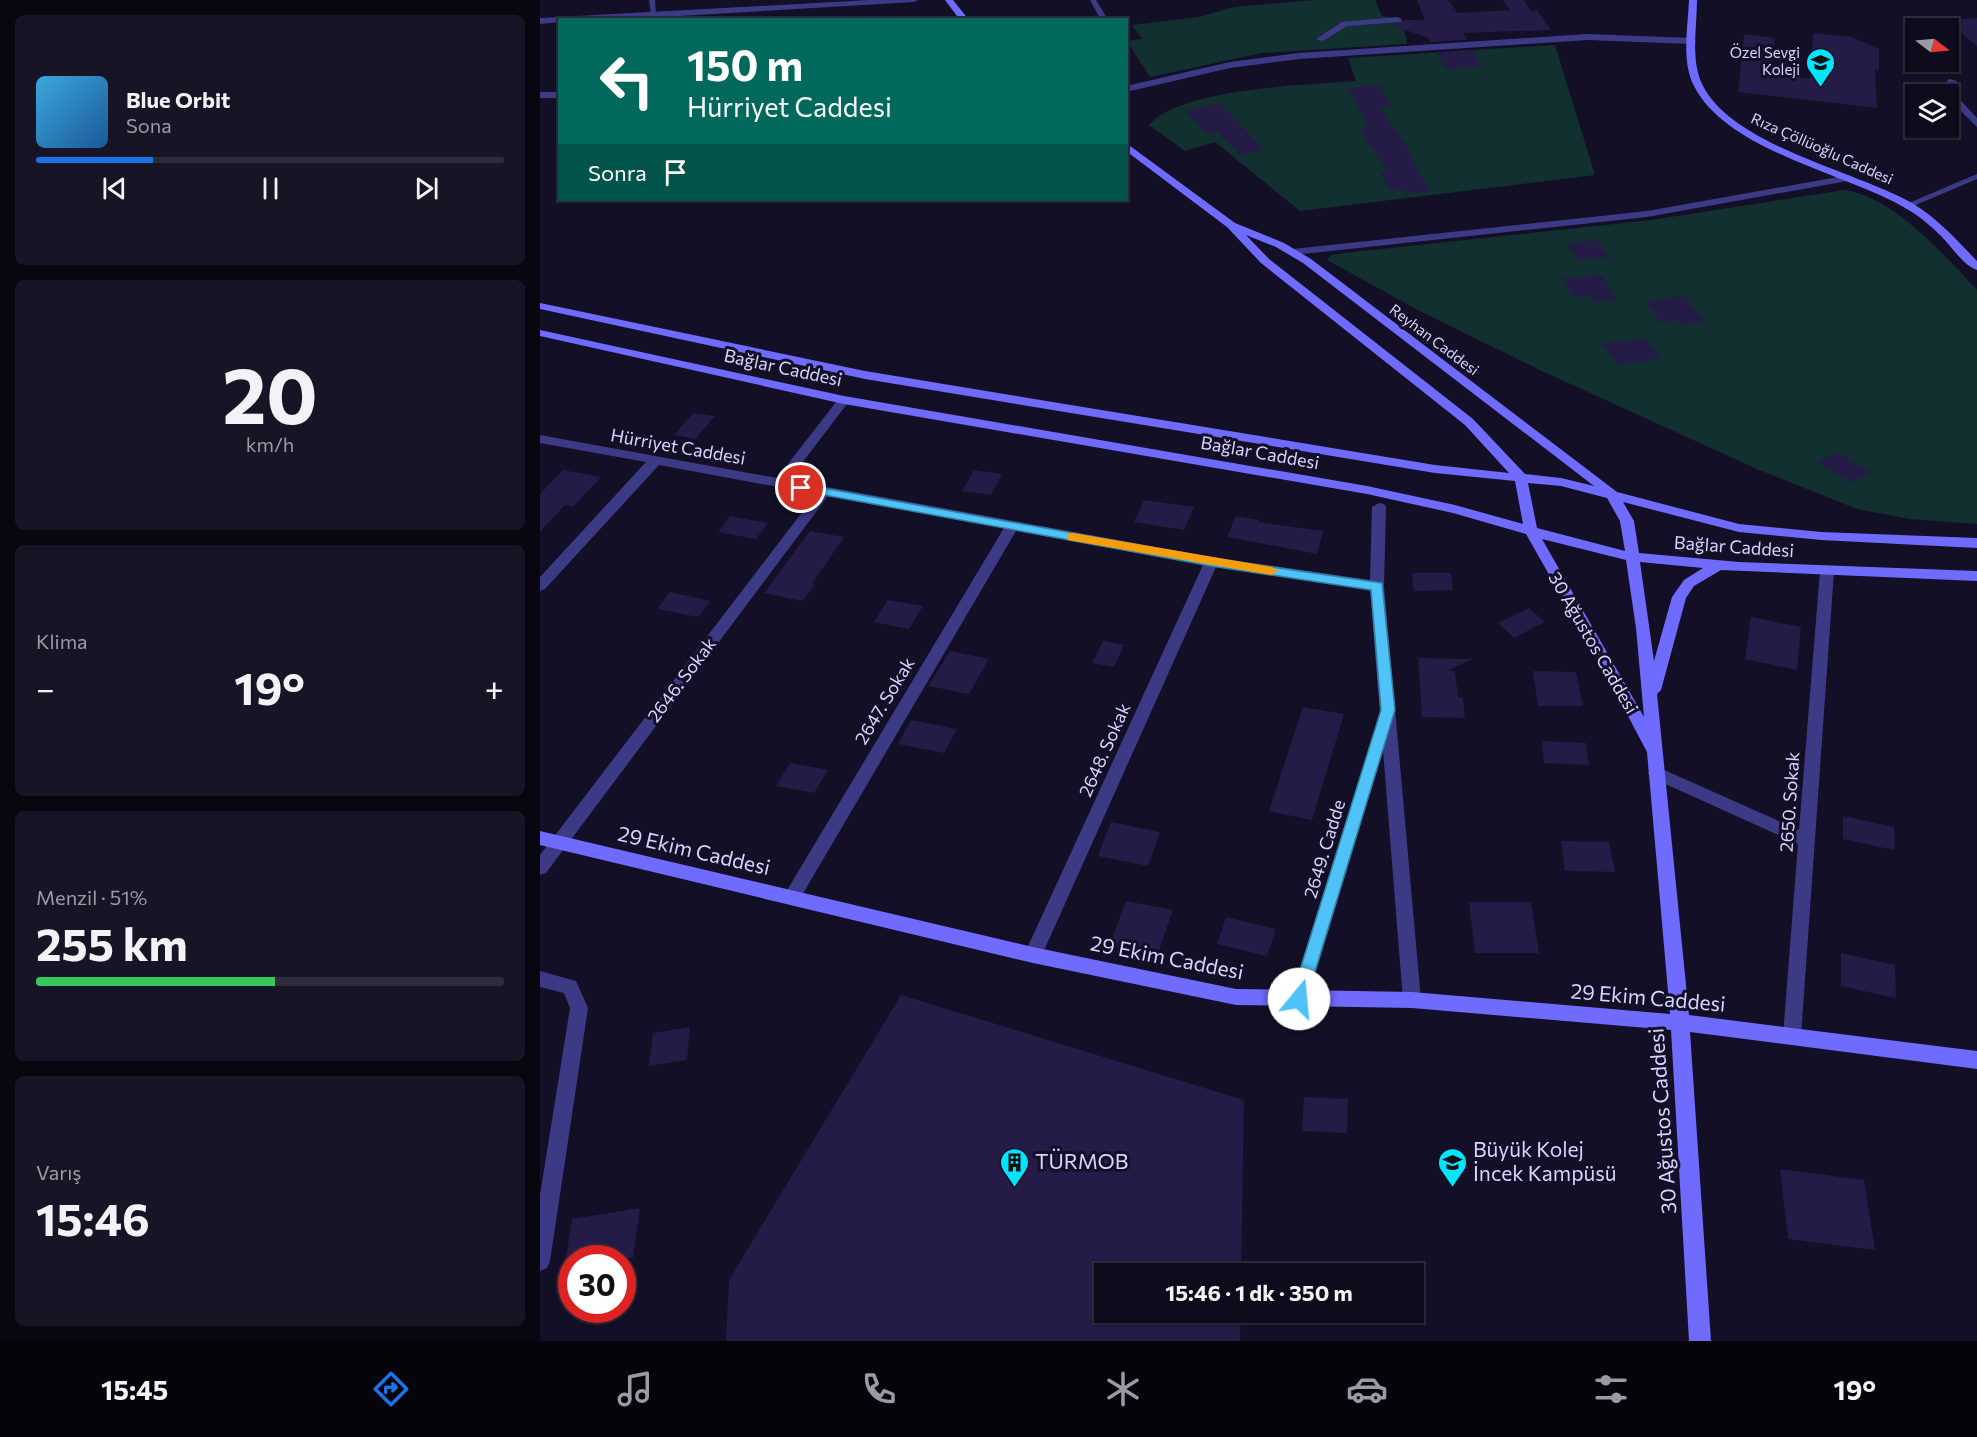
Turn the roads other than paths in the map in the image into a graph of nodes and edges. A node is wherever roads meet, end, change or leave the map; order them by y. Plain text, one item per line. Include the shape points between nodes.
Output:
1 (652, 0) edge
2 (914, 0) edge
3 (949, 0) edge
4 (1693, 0) edge
5 (1093, 2) edge
6 (1342, 13) dead end
7 (654, 14) junction
8 (612, 18) edge
9 (963, 18) edge
10 (1104, 18) edge
11 (558, 20) edge
12 (1398, 20) dead end
13 (540, 21) edge
14 (1345, 24) junction
15 (1320, 39) dead end
16 (1692, 41) junction
17 (1952, 81) dead end
18 (1128, 89) edge
19 (540, 95) edge
20 (558, 95) edge
21 (1977, 124) edge
22 (1128, 148) edge
23 (1977, 176) edge
24 (1850, 177) junction
25 (1908, 205) junction
26 (1231, 225) junction
27 (1293, 252) junction
28 (1977, 267) edge
29 (540, 306) edge
30 (540, 333) edge
31 (844, 400) junction
32 (540, 439) edge
33 (655, 461) junction
34 (1520, 476) junction
35 (779, 484) junction
36 (824, 492) junction
37 (1611, 493) junction
38 (1379, 507) dead end
39 (1012, 526) junction
40 (1531, 531) junction
41 (1977, 543) edge
42 (1632, 557) junction
43 (1211, 562) junction
44 (1719, 565) junction
45 (1827, 571) junction
46 (1977, 576) edge
47 (540, 586) edge
48 (1377, 586) junction
49 (1650, 702) junction
50 (1388, 710) junction
51 (1656, 764) junction
52 (540, 838) edge
53 (1807, 841) junction
54 (560, 843) junction
55 (540, 868) edge
56 (792, 897) junction
57 (1033, 955) junction
58 (540, 979) edge
59 (1299, 999) junction
60 (1412, 1000) junction
61 (1680, 1023) junction
62 (1792, 1036) junction
63 (1977, 1060) edge
64 (540, 1262) edge
65 (1700, 1341) edge

1 - 7 lane
2 - 7 street
3 - 9 street
4 - 16 street, Rıza Çöllüoğlu Caddesi
5 - 10 lane
6 - 14 street
7 - 8 street
11 - 13 street
12 - 14 street
14 - 15 street
16 - 18 street via 1587,38 1299,56 1212,69
16 - 24 street, Rıza Çöllüoğlu Caddesi via 1697,85 1714,109 1764,141
17 - 21 street via 1948,92
19 - 20 street
22 - 26 street, Reyhan Caddesi
23 - 25 lane
24 - 25 street, Rıza Çöllüoğlu Caddesi
24 - 27 street via 1647,214
25 - 28 street, Rıza Çöllüoğlu Caddesi via 1945,234
26 - 27 street, Reyhan Caddesi
26 - 34 street, Reyhan Caddesi via 1265,261 1469,422
27 - 37 street, Reyhan Caddesi
29 - 34 street, Bağlar Caddesi via 909,383 1435,469
30 - 31 street, Bağlar Caddesi
31 - 35 street
31 - 40 street, Bağlar Caddesi via 1367,490
32 - 33 street, Hürriyet Caddesi
33 - 35 street, Hürriyet Caddesi
33 - 47 street
34 - 37 street, Bağlar Caddesi
34 - 40 street, 30 Ağustos Caddesi
35 - 36 street, Hürriyet Caddesi
36 - 39 street, Hürriyet Caddesi
36 - 54 street, 2646. Sokak
37 - 41 street, Bağlar Caddesi via 1701,520 1773,532
37 - 42 street, 30 Ağustos Caddesi via 1627,521
38 - 48 street, 2649. Cadde
39 - 43 street, Hürriyet Caddesi
39 - 56 street, 2647. Sokak
40 - 42 street, Bağlar Caddesi
40 - 51 street, 30 Ağustos Caddesi via 1618,682
42 - 44 street, Bağlar Caddesi
42 - 49 street, 30 Ağustos Caddesi
43 - 48 street, Hürriyet Caddesi
43 - 57 street, 2648. Sokak
44 - 45 street, Bağlar Caddesi
44 - 49 street via 1689,584 1679,597
45 - 46 street, Bağlar Caddesi
45 - 53 street, 2650. Sokak
48 - 50 street, 2649. Cadde
49 - 51 street, 30 Ağustos Caddesi
50 - 59 street, 2649. Cadde
50 - 60 street, 2649. Cadde
51 - 53 street
51 - 61 street, 30 Ağustos Caddesi
52 - 54 street, 29 Ekim Caddesi
53 - 62 street, 2650. Sokak
54 - 55 street, 2646. Sokak
54 - 56 street, 29 Ekim Caddesi
56 - 57 street, 29 Ekim Caddesi
57 - 59 street, 29 Ekim Caddesi via 1236,997
58 - 64 street via 570,987 579,1008
59 - 60 street, 29 Ekim Caddesi
60 - 61 street, 29 Ekim Caddesi
61 - 62 street, 29 Ekim Caddesi
61 - 65 street, 30 Ağustos Caddesi
62 - 63 street, 29 Ekim Caddesi

